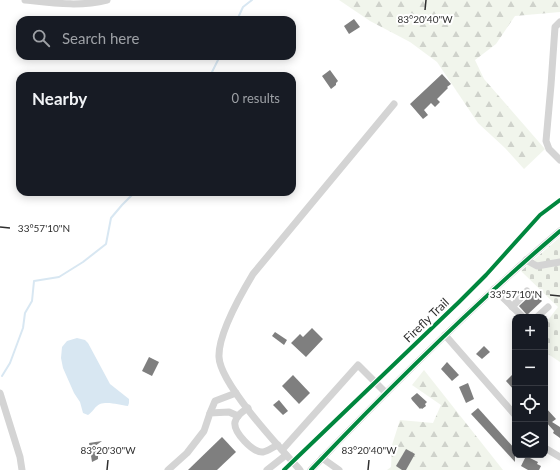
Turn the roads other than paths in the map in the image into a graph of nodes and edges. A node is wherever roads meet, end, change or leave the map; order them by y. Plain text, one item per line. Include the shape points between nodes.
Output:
1 (25, 0) edge
2 (107, 0) edge
3 (560, 22) edge
4 (394, 104) dead end
5 (560, 160) edge
6 (560, 231) edge
7 (526, 260) junction
8 (560, 262) edge
9 (494, 289) junction
10 (527, 291) dead end
11 (512, 306) junction
12 (548, 307) dead end
13 (520, 314) edge
14 (541, 314) edge
15 (445, 335) junction
16 (0, 393) edge
17 (236, 393) junction
18 (386, 393) junction
19 (248, 408) junction
20 (210, 412) junction
21 (512, 412) edge
22 (238, 416) junction
23 (282, 450) junction
24 (548, 450) edge
25 (560, 457) edge
26 (322, 458) junction
27 (22, 470) edge
28 (168, 470) edge
29 (267, 470) edge
30 (300, 470) edge
31 (310, 470) edge
32 (339, 470) edge

1 - 2 street via 63,4 93,4
3 - 5 street via 555,27 546,141 549,149
4 - 17 street via 276,245 253,274 235,304 221,342 219,358
6 - 7 street
7 - 8 street via 537,266
7 - 9 street
9 - 11 street
9 - 15 street
10 - 11 street
11 - 13 street
12 - 14 street
15 - 18 street
15 - 21 street
16 - 27 street
17 - 19 street
17 - 20 street via 215,401
18 - 23 street via 358,365
18 - 26 street
19 - 22 street
19 - 23 street
20 - 22 street via 229,412
20 - 28 street via 204,431 187,453
22 - 23 street via 235,429 256,451
23 - 29 street
23 - 30 street
24 - 25 street
26 - 31 street
26 - 32 street

